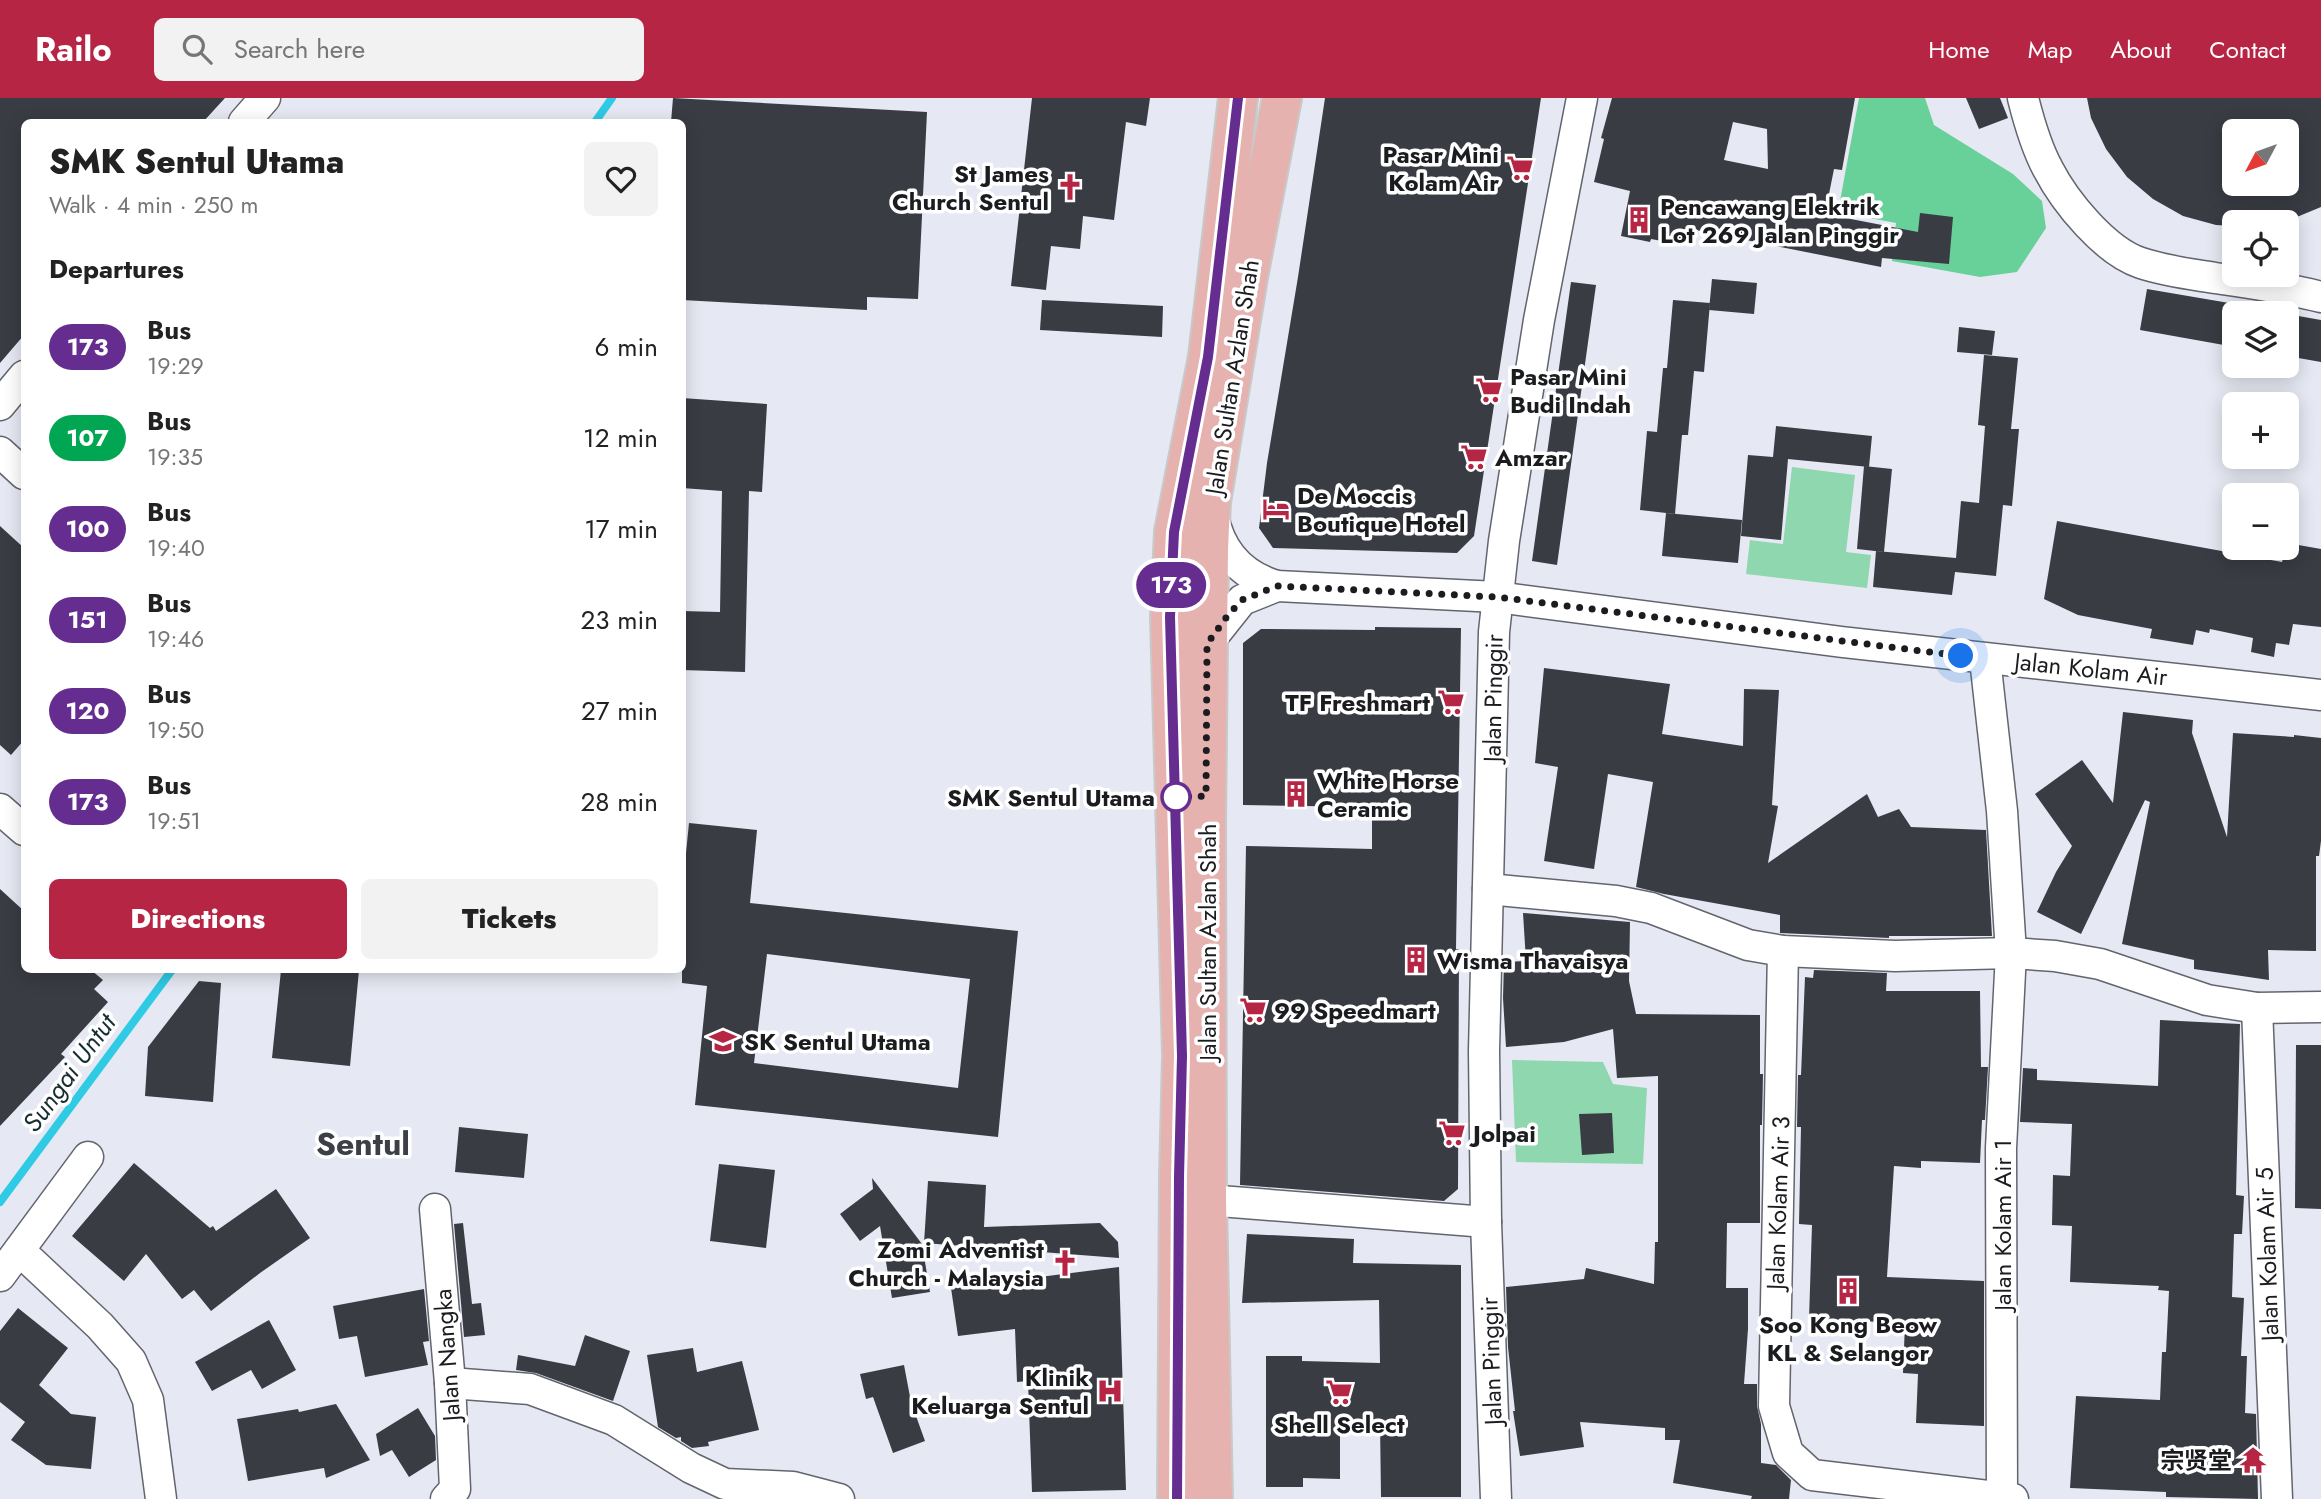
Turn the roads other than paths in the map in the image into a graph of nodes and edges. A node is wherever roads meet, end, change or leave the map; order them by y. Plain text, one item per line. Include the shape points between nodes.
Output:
1 (265, 98) edge
2 (1238, 98) edge
3 (1282, 98) edge
4 (1582, 98) edge
5 (2023, 98) edge
6 (246, 119) edge
7 (2321, 297) edge
8 (21, 380) edge
9 (0, 405) edge
10 (0, 453) edge
11 (21, 471) edge
12 (1211, 502) junction
13 (1277, 586) junction
14 (1497, 597) junction
15 (1207, 644) junction
16 (1985, 659) junction
17 (2321, 695) edge
18 (0, 809) edge
19 (21, 827) edge
20 (1488, 889) junction
21 (1783, 951) junction
22 (2011, 953) junction
23 (2321, 1007) edge
24 (2257, 1008) junction
25 (88, 1157) dead end
26 (1208, 1200) junction
27 (435, 1209) dead end
28 (1486, 1222) junction
29 (20, 1251) junction
30 (0, 1276) edge
31 (450, 1383) junction
32 (2008, 1498) edge
33 (161, 1499) edge
34 (446, 1499) edge
35 (838, 1499) edge
36 (1177, 1499) edge
37 (1213, 1499) edge
38 (1496, 1499) edge
39 (2277, 1499) edge

1 - 6 street
2 - 36 main road, Jalan Sultan Azlan Shah via 1208,357 1174,532 1170,617 1182,1056
3 - 12 main road, Jalan Sultan Azlan Shah
4 - 14 street, Jalan Pinggir via 1541,307
5 - 7 street via 2048,170 2078,214 2112,246 2138,262 2168,271
8 - 9 street
10 - 11 street
12 - 13 street, Jalan Kolam Air via 1219,535 1236,563 1257,579
12 - 15 main road, Jalan Sultan Azlan Shah
13 - 14 street, Jalan Kolam Air
13 - 15 street, Jalan Kolam Air via 1242,600
14 - 16 street, Jalan Kolam Air
14 - 20 street, Jalan Pinggir
15 - 26 main road, Jalan Sultan Azlan Shah
16 - 17 street, Jalan Kolam Air
16 - 22 street via 2002,811
18 - 19 street
20 - 21 street via 1651,908 1748,944
20 - 28 street, Jalan Pinggir
21 - 22 street via 1895,956
21 - 32 street, Jalan Kolam Air 3 via 1774,1406 1788,1453 1812,1475
22 - 24 street via 2100,964 2182,993
22 - 32 street, Jalan Kolam Air 1 via 2001,1148
23 - 24 street
24 - 39 street, Jalan Kolam Air 5
25 - 29 street
26 - 28 street
26 - 37 main road, Jalan Sultan Azlan Shah
27 - 31 street, Jalan Nangka
28 - 38 street, Jalan Pinggir
29 - 30 street
29 - 33 street via 131,1361 148,1400
31 - 34 street, Jalan Nangka via 455,1489
31 - 35 street via 530,1389 614,1420 725,1485 793,1487

